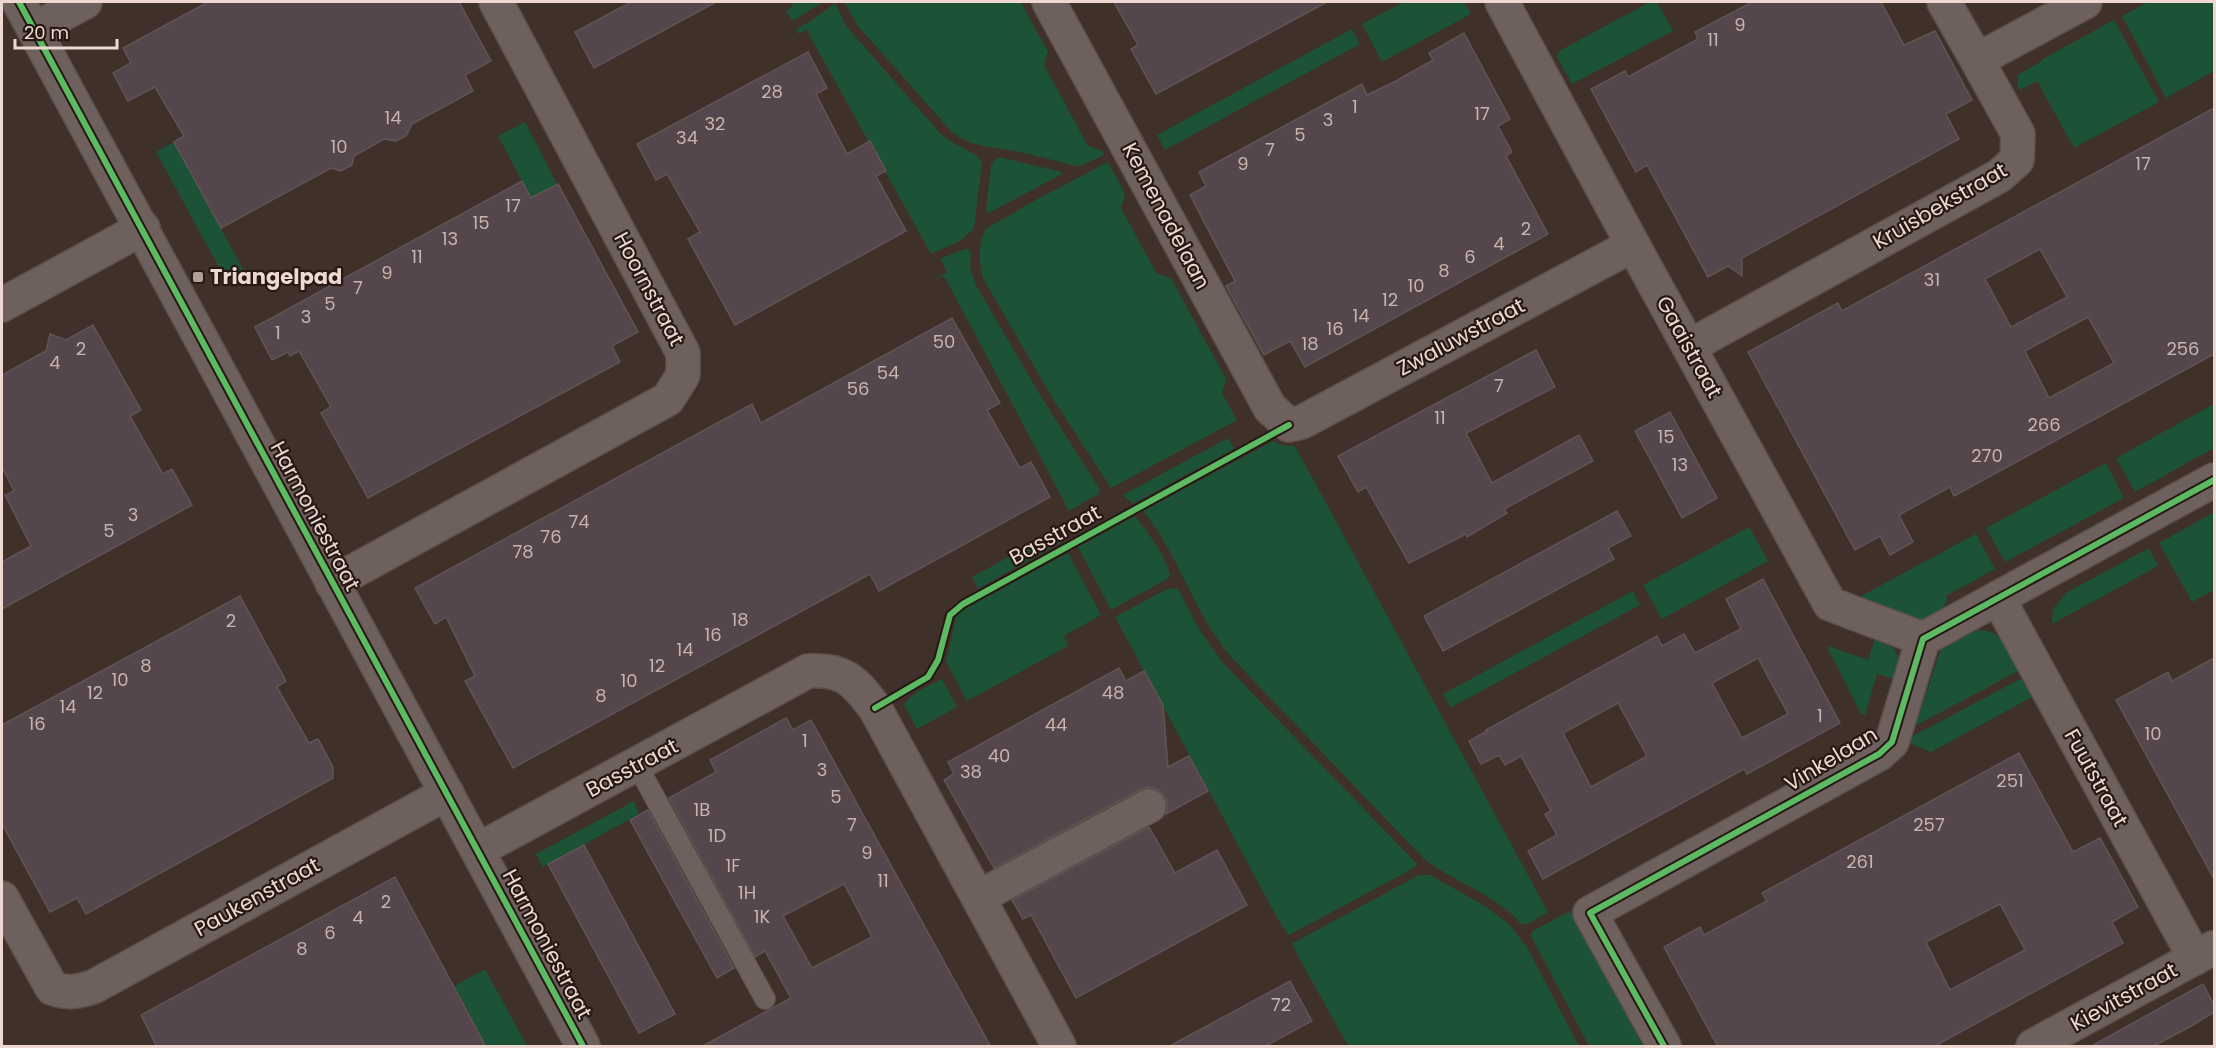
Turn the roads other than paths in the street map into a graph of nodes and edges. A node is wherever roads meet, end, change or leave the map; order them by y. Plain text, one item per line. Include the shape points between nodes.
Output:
1 (85, 2) edge
2 (496, 2) edge
3 (1049, 2) edge
4 (1502, 2) edge
5 (1944, 2) edge
6 (2085, 2) edge
7 (27, 15) edge
8 (1977, 60) junction
9 (142, 228) junction
10 (1633, 245) junction
11 (2, 305) edge
12 (1690, 346) junction
13 (1289, 425) joint
14 (2214, 480) edge
15 (332, 583) junction
16 (1998, 598) junction
17 (1923, 639) junction
18 (637, 765) junction
19 (447, 793) junction
20 (1149, 806) dead end
21 (478, 850) junction
22 (979, 897) junction
23 (6, 917) edge
24 (2205, 952) edge
25 (765, 999) dead end
26 (583, 1047) edge
27 (1059, 1047) edge
28 (1664, 1047) edge
29 (2033, 1047) edge

1 - 7 street
2 - 15 street, Hoornstraat via 683,353 683,375 668,399
3 - 13 street, Kemenadelaan via 1270,408
4 - 10 street, Gaaistraat
5 - 8 street, Kruisbekstraat
6 - 8 street
7 - 9 street, Harmoniestraat
8 - 12 street, Kruisbekstraat via 2018,134 2017,160 1999,176
9 - 11 street
9 - 15 street, Harmoniestraat
10 - 12 street, Gaaistraat
10 - 13 street, Zwaluwstraat
12 - 17 street, Gaaistraat via 1830,604
14 - 16 street
15 - 19 street, Harmoniestraat
16 - 17 street
16 - 24 street, Fuutstraat
17 - 28 street, Vinkelaan via 1892,742 1879,754 1590,913
18 - 21 street, Basstraat
18 - 22 street, Basstraat via 807,671 828,670 846,677 876,708
18 - 25 lane
19 - 21 street, Harmoniestraat
19 - 23 street, Paukenstraat via 93,987 77,992 64,993 52,988
20 - 22 street
21 - 26 street, Harmoniestraat
22 - 27 street, Basstraat
24 - 29 street, Kievitstraat

